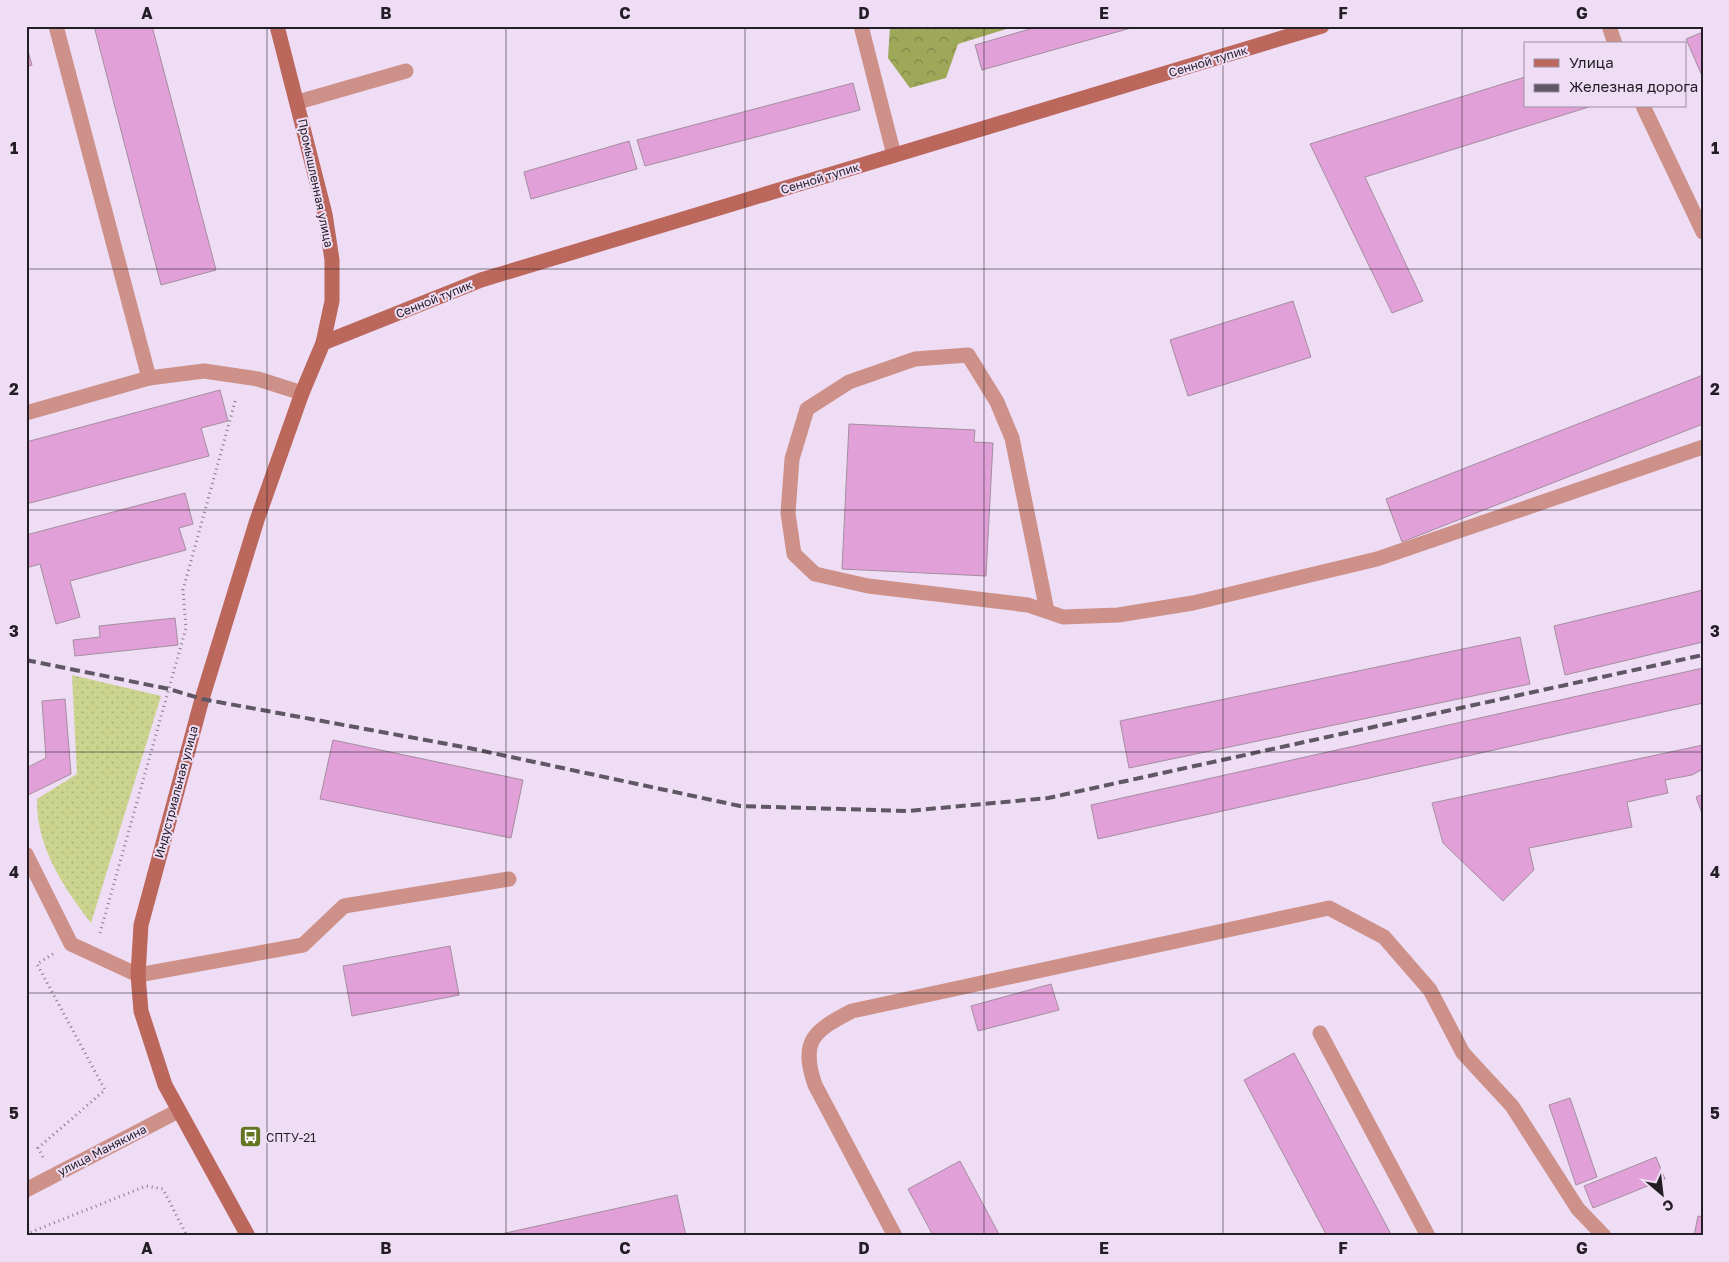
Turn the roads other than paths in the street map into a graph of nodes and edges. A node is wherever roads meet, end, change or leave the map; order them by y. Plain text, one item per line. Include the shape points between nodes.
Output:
1 (56, 26) edge
2 (277, 26) edge
3 (861, 26) edge
4 (1322, 26) edge
5 (1609, 26) edge
6 (1614, 42) edge
7 (406, 71) dead end
8 (298, 102) junction
9 (1644, 108) edge
10 (894, 155) junction
11 (1703, 232) edge
12 (323, 343) junction
13 (149, 378) junction
14 (302, 393) junction
15 (26, 413) edge
16 (1703, 446) edge
17 (1047, 611) junction
18 (26, 854) edge
19 (509, 879) dead end
20 (138, 975) junction
21 (1320, 1033) dead end
22 (178, 1111) junction
23 (26, 1190) edge
24 (248, 1236) edge
25 (895, 1236) edge
26 (1428, 1236) edge
27 (1604, 1236) edge

1 - 13 street
2 - 8 main road, Промышленная улица
3 - 10 street
4 - 10 main road, Сенной тупик
5 - 6 street
7 - 8 street
8 - 12 main road, Промышленная улица via 325,214 332,260 332,301
9 - 11 street
10 - 12 main road, Сенной тупик via 481,280
12 - 14 main road, Индустриальная улица
13 - 14 street via 204,371
13 - 15 street
14 - 20 main road, Индустриальная улица via 257,520 202,698 141,925
16 - 17 street via 1377,559 1192,602 1118,615 1064,617
17 - 17 street via 1012,438 997,402 968,355 915,359 848,382 807,408 792,459 788,513 794,554 815,574 868,586 1028,605
18 - 20 street via 72,944
19 - 20 street via 344,906 303,945
20 - 22 main road, Индустриальная улица via 141,1011 156,1059
21 - 26 street
22 - 23 street, улица Манякина
22 - 24 main road, Индустриальная улица
25 - 27 street via 815,1085 808,1064 809,1044 826,1024 852,1011 1329,908 1384,937 1430,990 1463,1053 1512,1106 1578,1209

